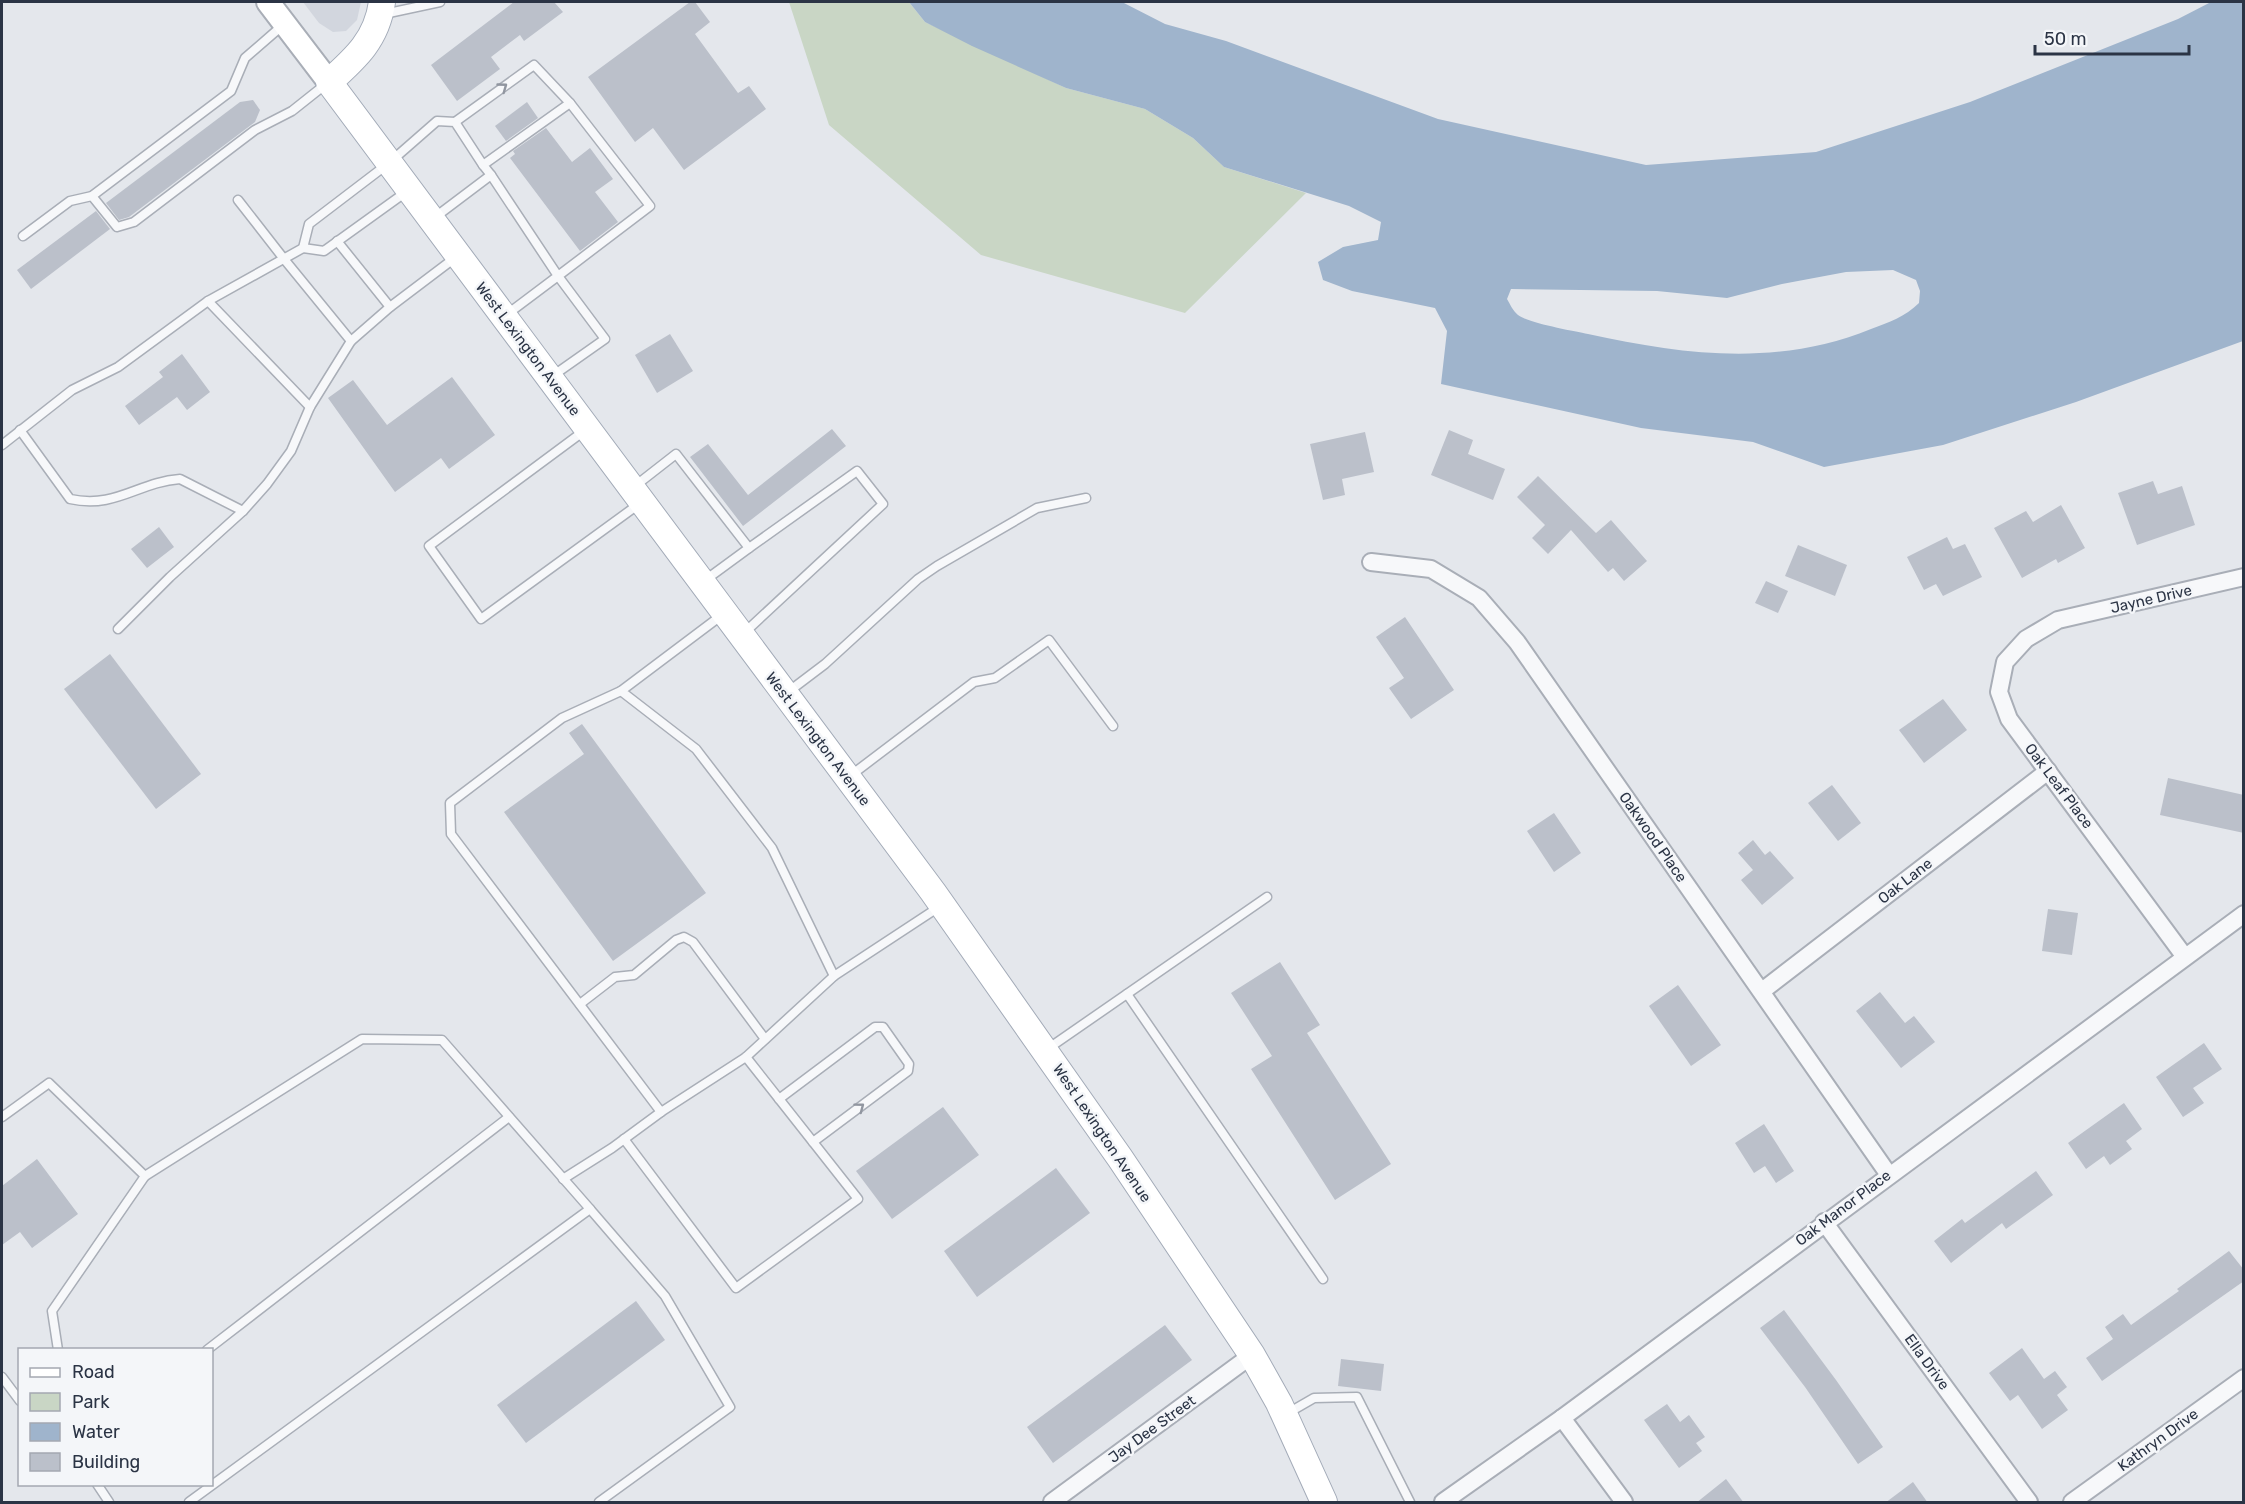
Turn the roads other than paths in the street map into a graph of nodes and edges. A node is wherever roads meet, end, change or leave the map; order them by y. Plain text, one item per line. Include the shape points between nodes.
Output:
1 (268, 2) edge
2 (440, 2) edge
3 (381, 8) edge
4 (285, 23) junction
5 (329, 82) junction
6 (570, 103) junction
7 (455, 122) junction
8 (389, 163) junction
9 (483, 165) junction
10 (491, 175) junction
11 (409, 190) junction
12 (93, 196) junction
13 (238, 200) dead end
14 (432, 220) junction
15 (23, 236) dead end
16 (337, 242) junction
17 (303, 248) junction
18 (458, 255) junction
19 (284, 259) junction
20 (558, 276) junction
21 (208, 301) junction
22 (390, 307) junction
23 (503, 316) junction
24 (351, 341) junction
25 (550, 378) junction
26 (310, 407) junction
27 (587, 429) junction
28 (20, 430) junction
29 (2, 445) edge
30 (637, 495) junction
31 (1086, 498) dead end
32 (243, 511) junction
33 (749, 548) junction
34 (1371, 562) dead end
35 (2244, 577) edge
36 (702, 583) junction
37 (724, 613) junction
38 (2058, 620) joint
39 (118, 629) dead end
40 (741, 635) junction
41 (621, 691) junction
42 (785, 694) junction
43 (1113, 726) dead end
44 (2048, 771) junction
45 (848, 778) junction
46 (1267, 897) dead end
47 (942, 905) junction
48 (2244, 914) edge
49 (2185, 957) junction
50 (834, 976) junction
51 (1762, 991) junction
52 (1127, 994) junction
53 (580, 1004) junction
54 (765, 1039) junction
55 (1046, 1050) junction
56 (746, 1057) junction
57 (779, 1099) junction
58 (661, 1112) junction
59 (2, 1117) edge
60 (509, 1117) junction
61 (624, 1139) junction
62 (813, 1142) junction
63 (1889, 1174) junction
64 (145, 1176) junction
65 (563, 1179) junction
66 (590, 1209) junction
67 (1824, 1222) junction
68 (1323, 1279) dead end
69 (58, 1348) edge
70 (210, 1348) edge
71 (1252, 1355) junction
72 (2, 1377) edge
73 (2244, 1378) edge
74 (18, 1398) edge
75 (1284, 1414) junction
76 (1562, 1418) junction
77 (213, 1485) edge
78 (98, 1486) edge
79 (212, 1486) edge
80 (109, 1503) edge
81 (189, 1503) edge
82 (599, 1503) edge
83 (1052, 1503) edge
84 (1324, 1503) edge
85 (1410, 1503) edge
86 (1443, 1503) edge
87 (1624, 1503) edge
88 (2029, 1503) edge
89 (2072, 1503) edge

1 - 4 main road
2 - 3 lane
3 - 5 main road via 373,35
4 - 5 main road
4 - 12 lane via 245,58 231,91
5 - 8 main road, West Lexington Avenue
5 - 12 lane via 292,111 255,130 134,222 117,226
7 -> 6 lane via 534,64
6 - 9 lane
6 - 20 lane via 650,206
7 - 8 lane via 437,121
7 - 9 lane
8 - 11 main road, West Lexington Avenue
8 - 17 lane via 309,224
9 - 10 lane
10 - 14 lane
10 - 20 lane
11 - 14 main road, West Lexington Avenue
11 - 16 lane
12 - 15 lane via 70,201
13 - 19 lane
14 - 18 main road, West Lexington Avenue
16 - 17 lane via 324,251
16 - 22 lane
17 - 19 lane
18 - 22 lane
18 - 23 main road, West Lexington Avenue
19 - 21 lane
19 - 24 lane
20 - 23 lane
20 - 25 lane via 605,339
21 - 26 lane
21 - 28 lane via 118,367 72,390
22 - 24 lane
23 - 25 main road, West Lexington Avenue
24 - 26 lane
25 - 27 main road, West Lexington Avenue
26 - 32 lane via 291,451
27 - 30 main road, West Lexington Avenue
27 - 30 lane via 429,546 481,619
28 - 29 lane
28 - 32 lane via 70,499 112,500 180,479
30 - 33 lane via 676,454
30 - 36 main road, West Lexington Avenue
31 - 42 lane via 1037,507 937,566
32 - 39 lane
33 - 36 lane
33 - 40 lane via 857,471 883,504
34 - 51 street, Oakwood Place via 1431,569 1479,598 1517,642
35 - 38 street, Jayne Drive
36 - 37 main road, West Lexington Avenue
37 - 40 main road, West Lexington Avenue
37 - 41 lane
38 - 44 street, Oak Leaf Place via 2026,639 2005,662 1999,692 2008,719
40 - 42 main road, West Lexington Avenue
41 - 50 lane via 696,749 772,848
41 - 53 lane via 562,718 450,803 451,834
42 - 45 main road, West Lexington Avenue
43 - 45 lane via 1049,640 995,678 974,682
44 - 49 street, Oak Leaf Place
44 - 51 street, Oak Lane
45 - 47 main road, West Lexington Avenue
46 - 52 lane
47 - 50 lane
47 - 55 main road, West Lexington Avenue
48 - 49 street, Oak Manor Place
49 - 63 street, Oak Manor Place
50 - 54 lane
51 - 63 street, Oakwood Place
52 - 55 lane
52 - 68 lane
53 - 54 lane via 615,977 634,975 684,937 693,942
53 - 58 lane
54 - 56 lane
55 - 71 main road, West Lexington Avenue
56 - 57 lane
56 - 58 lane
57 - 62 lane
62 -> 57 lane via 908,1071 909,1064 883,1028 875,1026
58 - 61 lane
59 - 64 lane via 49,1083
60 - 64 lane via 442,1040 362,1039
60 - 65 lane
60 - 70 lane
61 - 62 lane via 736,1288 858,1199
61 - 65 lane
63 - 67 street, Oak Manor Place
64 - 69 lane via 51,1311
65 - 66 lane
66 - 77 lane
66 - 82 lane via 665,1296 730,1407
67 - 76 street, Oak Manor Place
67 - 88 street, Ella Drive
71 - 75 main road, West Lexington Avenue
71 - 83 street, Jay Dee Street
72 - 74 lane
73 - 89 street, Kathryn Drive
75 - 84 main road, West Lexington Avenue
75 - 85 lane via 1314,1398 1357,1397
76 - 86 street, Oak Manor Place
76 - 87 street
78 - 80 lane
79 - 81 lane

